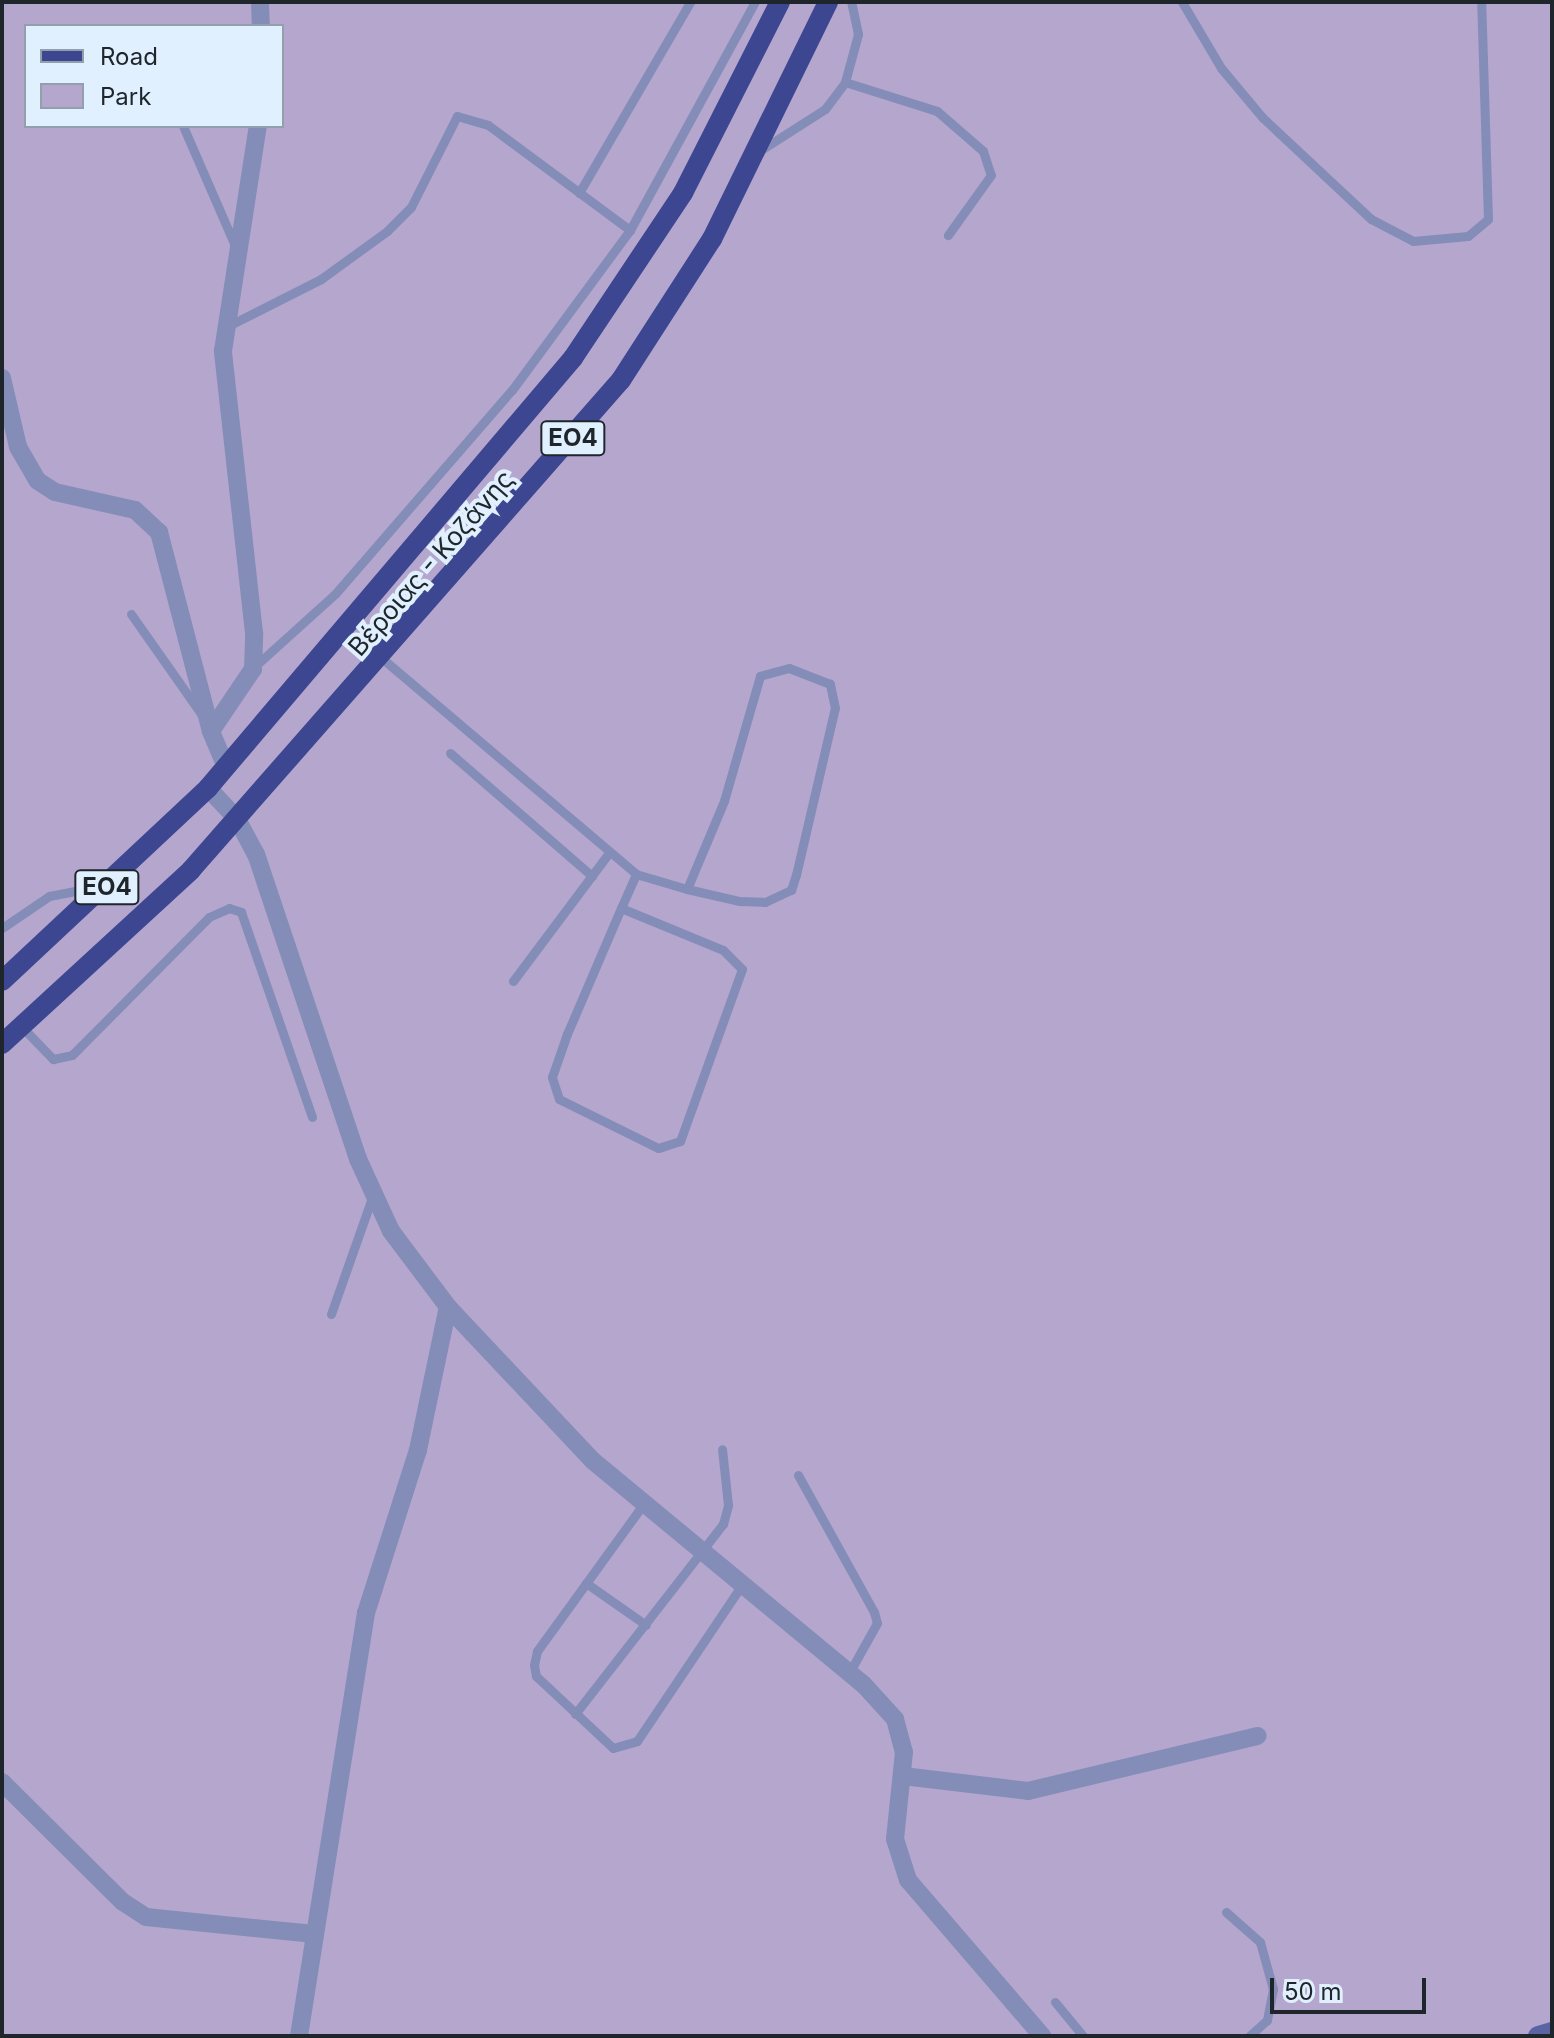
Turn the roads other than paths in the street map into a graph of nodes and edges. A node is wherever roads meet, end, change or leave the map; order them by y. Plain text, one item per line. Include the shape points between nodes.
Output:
1 (260, 2) edge
2 (690, 2) edge
3 (755, 2) edge
4 (780, 2) edge
5 (828, 2) edge
6 (851, 2) edge
7 (1182, 2) edge
8 (1481, 2) edge
9 (261, 24) edge
10 (845, 82) junction
11 (184, 128) edge
12 (258, 128) edge
13 (761, 150) junction
14 (579, 193) junction
15 (630, 230) junction
16 (948, 235) dead end
17 (236, 248) junction
18 (226, 327) junction
19 (2, 378) edge
20 (131, 614) dead end
21 (384, 660) junction
22 (253, 669) junction
23 (208, 724) junction
24 (450, 753) dead end
25 (226, 767) junction
26 (208, 788) junction
27 (237, 819) junction
28 (608, 854) junction
29 (636, 874) junction
30 (592, 876) junction
31 (108, 886) junction
32 (687, 889) junction
33 (621, 908) junction
34 (2, 928) edge
35 (2, 981) edge
36 (513, 981) dead end
37 (22, 1027) junction
38 (2, 1044) edge
39 (312, 1117) dead end
40 (373, 1195) junction
41 (448, 1307) junction
42 (331, 1314) dead end
43 (722, 1449) dead end
44 (798, 1475) dead end
45 (642, 1506) junction
46 (698, 1554) junction
47 (586, 1583) junction
48 (741, 1586) junction
49 (646, 1625) junction
50 (849, 1673) junction
51 (575, 1714) junction
52 (1257, 1736) dead end
53 (903, 1776) junction
54 (2, 1782) edge
55 (1226, 1912) dead end
56 (314, 1934) junction
57 (1055, 2002) dead end
58 (1552, 2032) edge
59 (299, 2036) edge
60 (1042, 2036) edge
61 (1083, 2036) edge
62 (1249, 2036) edge
63 (1538, 2036) edge

1 - 9 street
2 - 14 lane
3 - 15 lane
4 - 25 main road, Βέροιας - Κοζάνης / ΕΟ4 via 683,193 573,358
5 - 13 main road, Βέροιας - Κοζάνης / ΕΟ4
6 - 10 lane via 858,34
7 - 8 lane via 1221,68 1263,118 1371,219 1413,241 1468,236 1488,219
10 - 13 lane via 825,109
10 - 16 lane via 937,111 983,151 991,175
11 - 17 lane
12 - 17 street
13 - 21 main road, Βέροιας - Κοζάνης / ΕΟ4 via 621,380
14 - 15 lane
14 - 18 lane via 488,125 457,116 411,207 387,231 321,279
15 - 22 lane via 503,401 335,594
17 - 18 street
18 - 22 street via 223,384 252,609
19 - 23 street via 18,447 38,481 55,492 135,510 159,532
20 - 23 lane
21 - 27 main road, Βέροιας - Κοζάνης / ΕΟ4
21 - 28 lane
22 - 23 street
23 - 25 street
24 - 30 lane
25 - 26 main road, Βέροιας - Κοζάνης / ΕΟ4
26 - 27 street
26 - 31 main road, Βέροιας - Κοζάνης / ΕΟ4
27 - 37 main road, Βέροιας - Κοζάνης / ΕΟ4 via 98,963
27 - 40 street
28 - 29 lane
28 - 30 lane
29 - 32 lane
29 - 33 lane
30 - 36 lane
31 - 34 lane via 49,896
31 - 35 main road, Βέροιας - Κοζάνης / ΕΟ4
32 - 32 lane via 765,902 791,890 835,708 830,684 815,674 782,668 760,676 724,801
33 - 33 lane via 567,1034 554,1090 559,1099 658,1148 680,1141 742,969 723,950
37 - 38 main road, Βέροιας - Κοζάνης / ΕΟ4
37 - 39 lane via 53,1059 72,1055 209,917 229,908 241,912
40 - 41 street
40 - 42 lane
41 - 45 street
41 - 56 street via 418,1450 366,1613
43 - 46 lane via 728,1505
44 - 50 lane via 877,1623
45 - 46 street
45 - 47 lane
46 - 48 street
46 - 49 lane
47 - 49 lane
47 - 51 lane via 537,1651 534,1665
48 - 50 street
48 - 51 lane via 637,1741 613,1748
49 - 51 lane
50 - 53 street via 895,1719
52 - 53 street via 1028,1791
53 - 60 street via 895,1839 908,1880
54 - 56 street via 123,1902 146,1917
55 - 62 lane via 1260,1942 1273,1989 1267,2020
56 - 59 street
57 - 61 lane
58 - 63 street

